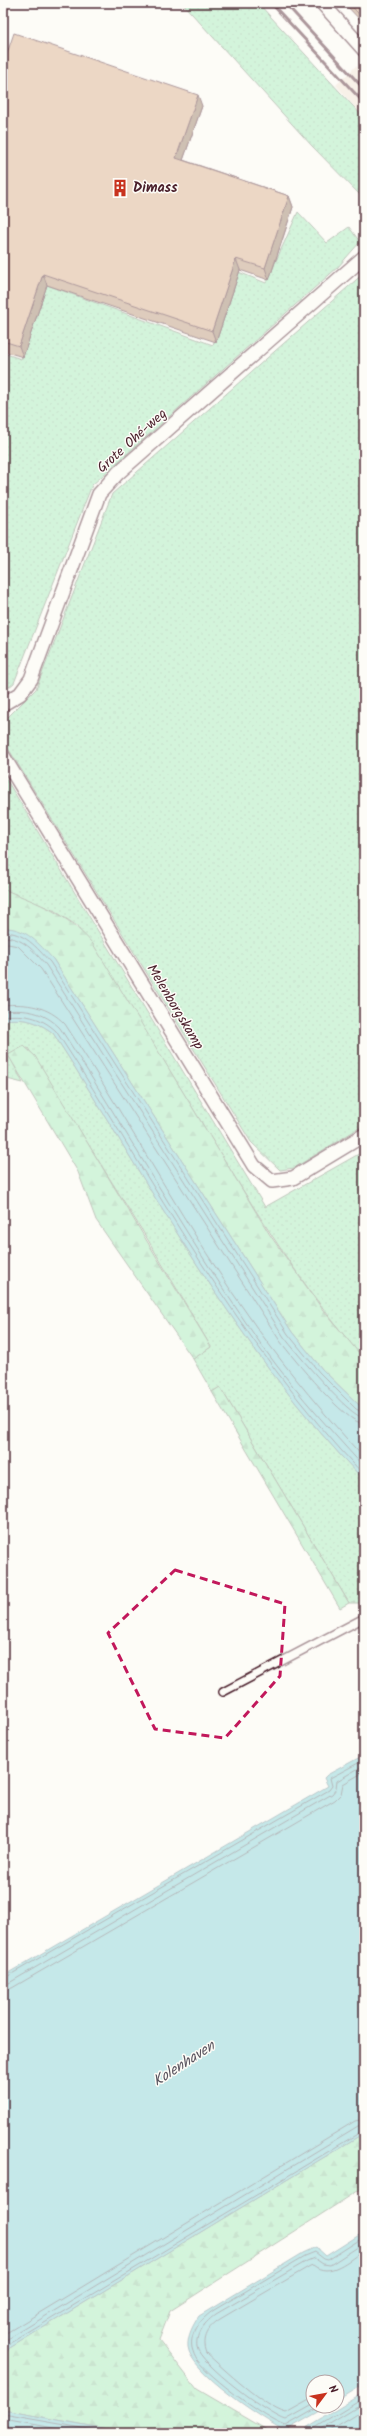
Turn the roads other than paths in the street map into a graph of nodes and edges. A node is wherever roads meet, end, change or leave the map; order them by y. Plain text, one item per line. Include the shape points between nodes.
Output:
1 (322, 3) edge
2 (364, 50) edge
3 (364, 257) edge
4 (3, 704) edge
5 (3, 756) edge
6 (364, 1135) edge
7 (364, 1618) edge
8 (223, 1692) dead end

1 - 2 street
3 - 4 street, Grote Ohé-weg via 118,473 99,494 31,679 20,694
5 - 6 street, Melenborgskamp via 254,1166 272,1181 293,1178
7 - 8 lane

